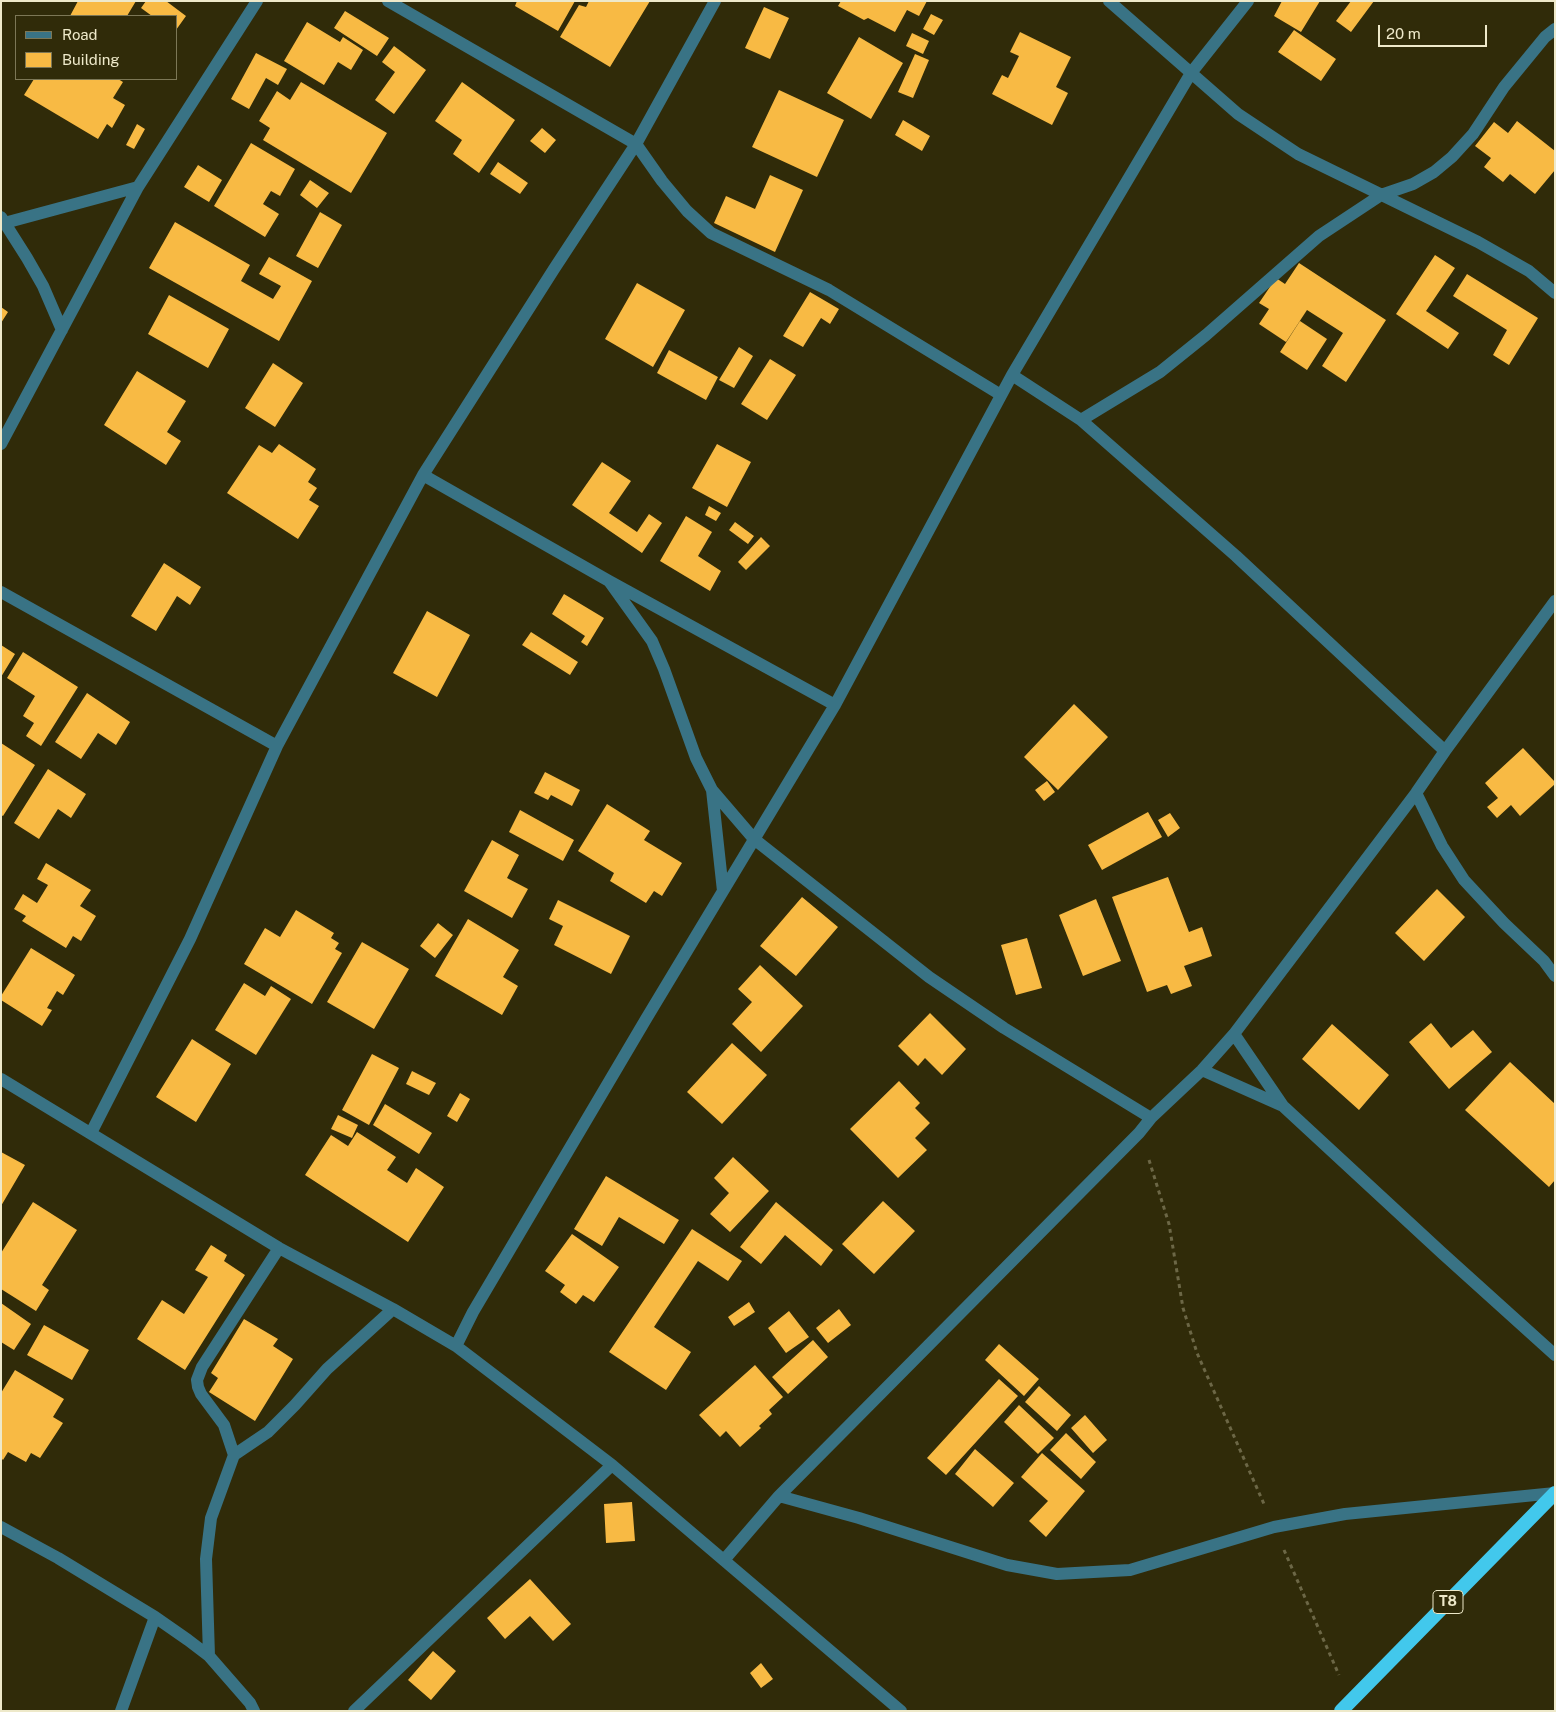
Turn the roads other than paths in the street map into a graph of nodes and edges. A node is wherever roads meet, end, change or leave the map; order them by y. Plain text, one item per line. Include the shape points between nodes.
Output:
1 (257, 1) edge
2 (388, 1) edge
3 (715, 1) edge
4 (1109, 1) edge
5 (1248, 1) edge
6 (1555, 29) edge
7 (1191, 73) junction
8 (636, 144) junction
9 (138, 187) junction
10 (1381, 195) junction
11 (2, 221) edge
12 (1555, 293) edge
13 (62, 330) junction
14 (1012, 375) junction
15 (1001, 395) junction
16 (1081, 420) junction
17 (1, 444) edge
18 (424, 475) junction
19 (609, 581) junction
20 (1, 592) edge
21 (1553, 605) edge
22 (835, 705) junction
23 (277, 746) junction
24 (1445, 751) junction
25 (712, 790) junction
26 (1416, 793) junction
27 (754, 839) junction
28 (723, 891) junction
29 (1555, 976) edge
30 (1234, 1034) junction
31 (1202, 1070) junction
32 (1, 1078) edge
33 (1283, 1106) junction
34 (1152, 1118) junction
35 (91, 1132) junction
36 (279, 1248) junction
37 (393, 1309) junction
38 (456, 1346) junction
39 (1555, 1355) edge
40 (234, 1455) junction
41 (612, 1465) junction
42 (1555, 1493) edge
43 (779, 1496) junction
44 (1, 1527) edge
45 (724, 1560) junction
46 (155, 1617) junction
47 (209, 1656) junction
48 (1346, 1706) edge
49 (121, 1711) edge
50 (254, 1711) edge
51 (354, 1711) edge
52 (901, 1711) edge

1 - 9 street
2 - 8 street
3 - 8 street
4 - 7 street
5 - 7 street
6 - 10 street via 1504,87 1473,134 1452,157 1413,184
7 - 10 street via 1238,114 1298,154
7 - 14 street
8 - 15 street via 687,211 711,232 829,290
8 - 18 street
9 - 11 street
9 - 13 street
10 - 12 street via 1478,242 1529,271
10 - 16 street via 1319,236 1160,372
11 - 13 street via 28,258
13 - 17 street
14 - 15 street
14 - 16 street
15 - 22 street
16 - 24 street via 1236,556
18 - 19 street
18 - 23 street
19 - 22 street
19 - 25 street via 652,641 696,758
20 - 23 street
21 - 24 street
22 - 27 street
23 - 35 street via 190,939
24 - 26 street
25 - 27 street
25 - 28 street
26 - 29 street via 1442,846 1464,880
26 - 30 street
27 - 28 street
27 - 34 street via 929,977 1004,1028
28 - 38 street via 473,1312
30 - 31 street
30 - 33 street
31 - 33 street
31 - 34 street
32 - 35 street
33 - 39 street
34 - 43 street
35 - 36 street
36 - 37 street
36 - 40 street via 202,1367 197,1380 201,1394 224,1425
37 - 38 street
37 - 40 street via 326,1369 268,1432
38 - 41 street
40 - 47 street via 211,1518 206,1559
41 - 45 street
41 - 51 street
42 - 43 street via 1345,1514 1274,1527 1130,1570 1057,1574 1006,1565
42 - 48 highway, T8
43 - 45 street
44 - 46 street
45 - 52 street
46 - 47 street
46 - 49 street
47 - 50 street

